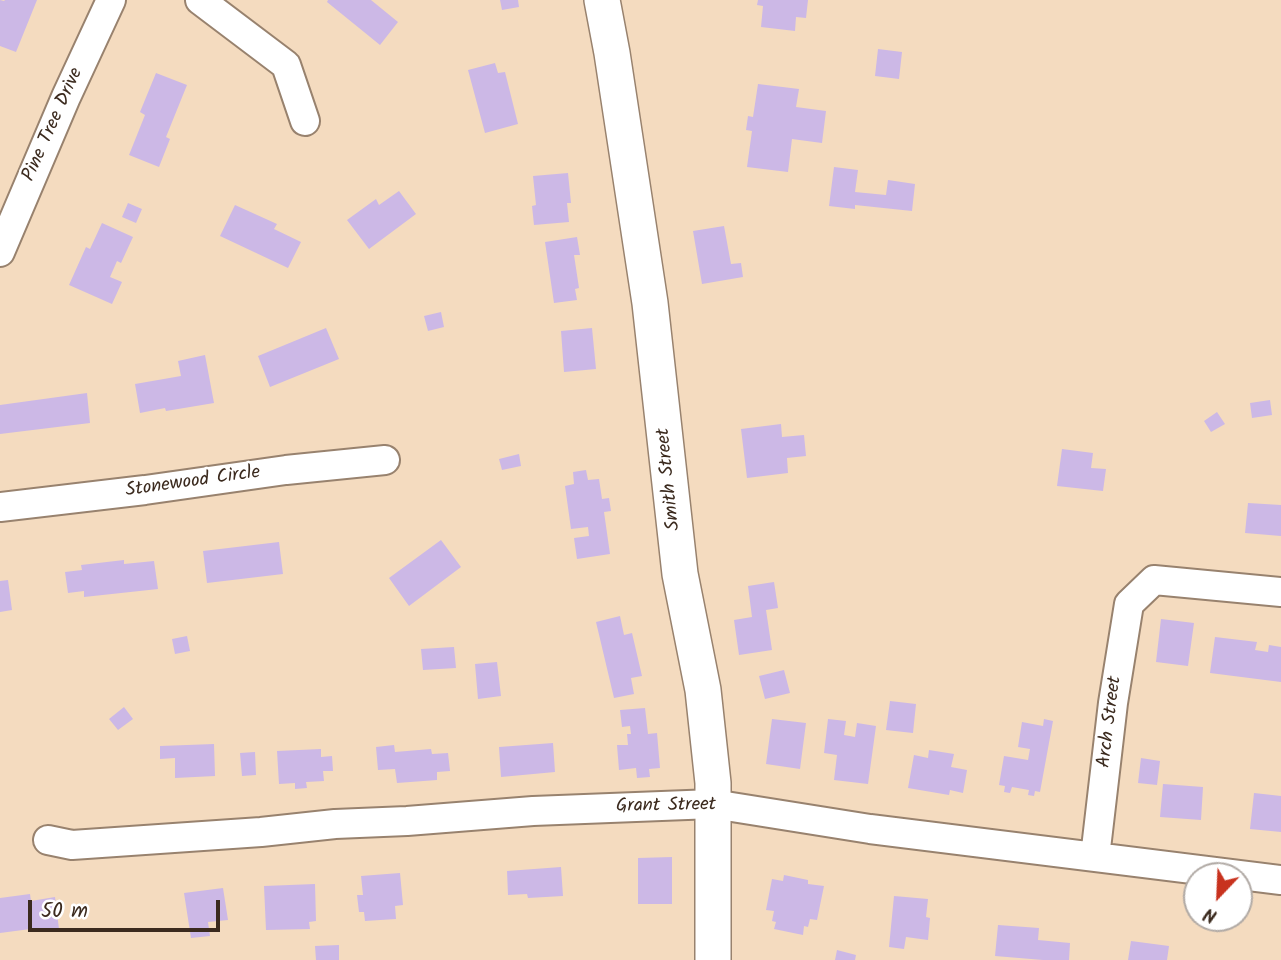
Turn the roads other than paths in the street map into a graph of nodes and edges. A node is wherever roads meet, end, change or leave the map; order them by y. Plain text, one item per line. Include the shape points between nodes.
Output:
1 (111, 0) edge
2 (200, 0) edge
3 (602, 0) edge
4 (305, 121) dead end
5 (0, 252) edge
6 (386, 460) dead end
7 (0, 507) edge
8 (1281, 593) edge
9 (713, 804) junction
10 (48, 840) dead end
11 (1095, 858) junction
12 (1281, 880) edge
13 (713, 960) edge

1 - 5 street, Pine Tree Drive
2 - 4 street via 286,65
3 - 9 street, Smith Street via 650,303 680,574 703,690
6 - 7 street, Stonewood Circle
8 - 11 street, Arch Street via 1154,580 1129,604
9 - 10 street, Grant Street via 533,811 72,845
9 - 11 street, Grant Street
9 - 13 street, Smith Street
11 - 12 street, Grant Street

